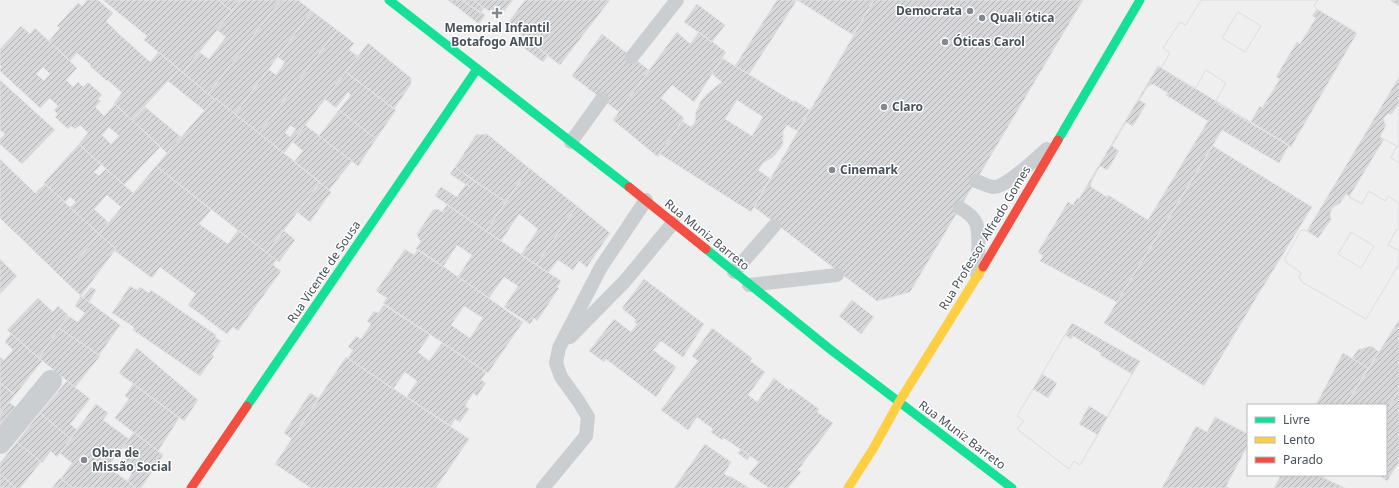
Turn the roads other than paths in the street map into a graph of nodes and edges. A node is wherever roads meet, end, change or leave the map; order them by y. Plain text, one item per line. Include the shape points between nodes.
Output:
1 (389, 0) edge
2 (677, 0) edge
3 (1140, 0) edge
4 (632, 57) dead end
5 (477, 69) junction
6 (602, 99) dead end
7 (1058, 140) junction
8 (571, 142) junction
9 (976, 181) dead end
10 (646, 200) junction
11 (960, 208) dead end
12 (673, 222) junction
13 (774, 226) dead end
14 (734, 272) junction
15 (837, 275) dead end
16 (977, 278) junction
17 (749, 285) junction
18 (559, 348) junction
19 (51, 381) dead end
20 (899, 402) junction
21 (0, 443) edge
22 (191, 488) edge
23 (543, 488) edge
24 (848, 488) edge
25 (1012, 488) edge

1 - 5 street, Rua Muniz Barreto
2 - 4 lane
3 - 7 street, Rua Professor Alfredo Gomes
5 - 8 street, Rua Muniz Barreto
5 - 22 street, Rua Vicente de Sousa
6 - 8 lane
7 - 9 lane via 1007,183 992,188
7 - 16 street, Rua Professor Alfredo Gomes
8 - 10 street, Rua Muniz Barreto
10 - 12 street, Rua Muniz Barreto
10 - 18 lane via 601,267
11 - 16 lane via 969,214 978,231
12 - 14 street, Rua Muniz Barreto
12 - 18 lane via 625,281
13 - 14 lane
14 - 17 street, Rua Muniz Barreto
15 - 17 lane
16 - 20 street, Rua Professor Alfredo Gomes
17 - 20 street, Rua Muniz Barreto
18 - 23 lane via 556,363 561,377 588,417 586,436
19 - 21 street
20 - 24 street, Rua Professor Alfredo Gomes
20 - 25 street, Rua Muniz Barreto

